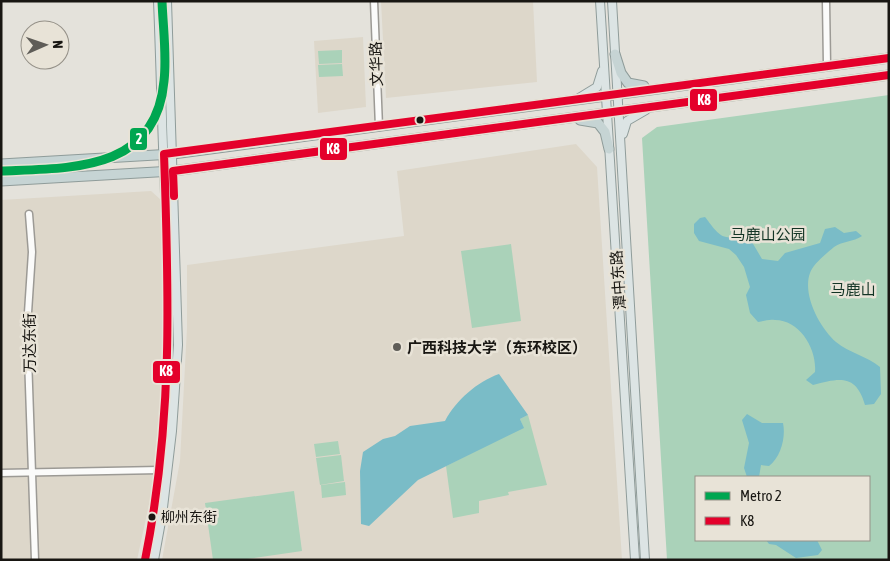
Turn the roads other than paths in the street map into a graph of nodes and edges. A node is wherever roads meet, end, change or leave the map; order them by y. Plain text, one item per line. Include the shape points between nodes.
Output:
1 (158, 1) edge
2 (167, 1) edge
3 (374, 1) edge
4 (600, 1) edge
5 (612, 1) edge
6 (826, 1) edge
7 (615, 54) junction
8 (603, 56) junction
9 (889, 58) edge
10 (828, 65) junction
11 (889, 75) edge
12 (659, 87) junction
13 (618, 93) junction
14 (606, 95) junction
15 (573, 100) junction
16 (657, 106) junction
17 (619, 111) junction
18 (607, 113) junction
19 (565, 119) junction
20 (379, 127) junction
21 (610, 149) junction
22 (621, 149) junction
23 (168, 154) junction
24 (1, 164) edge
25 (169, 172) junction
26 (1, 181) edge
27 (29, 214) dead end
28 (160, 470) junction
29 (32, 472) junction
30 (1, 474) edge
31 (36, 560) edge
32 (145, 560) edge
33 (154, 560) edge
34 (635, 560) edge
35 (645, 560) edge

1 - 23 main road
2 - 23 main road
3 - 20 street, 文华路
4 - 8 main road, 潭中东路
5 - 7 main road, 潭中东路
6 - 10 street
7 - 12 highway via 628,83
7 - 13 main road, 潭中东路
8 - 14 main road, 潭中东路
8 - 15 main road via 597,88
9 - 10 highway
10 - 12 highway
11 - 16 highway
12 - 13 highway
13 - 14 highway
13 - 17 main road, 潭中东路
14 - 15 highway
14 - 18 main road, 潭中东路
15 - 20 highway
16 - 17 highway
16 - 22 main road via 627,121
17 - 18 highway
17 - 22 main road, 潭中东路
18 - 19 highway
18 - 21 main road, 潭中东路
19 - 21 highway via 598,123 605,132
19 - 25 highway
20 - 23 highway
21 - 34 main road, 潭中东路
22 - 35 main road, 潭中东路
23 - 24 highway
23 - 25 main road
25 - 26 highway
25 - 28 main road via 170,322
25 - 33 main road via 178,304 177,379
27 - 29 street, 万达东街 via 32,252 27,328
28 - 29 street
28 - 32 main road
29 - 30 street
29 - 31 street, 万达东街

